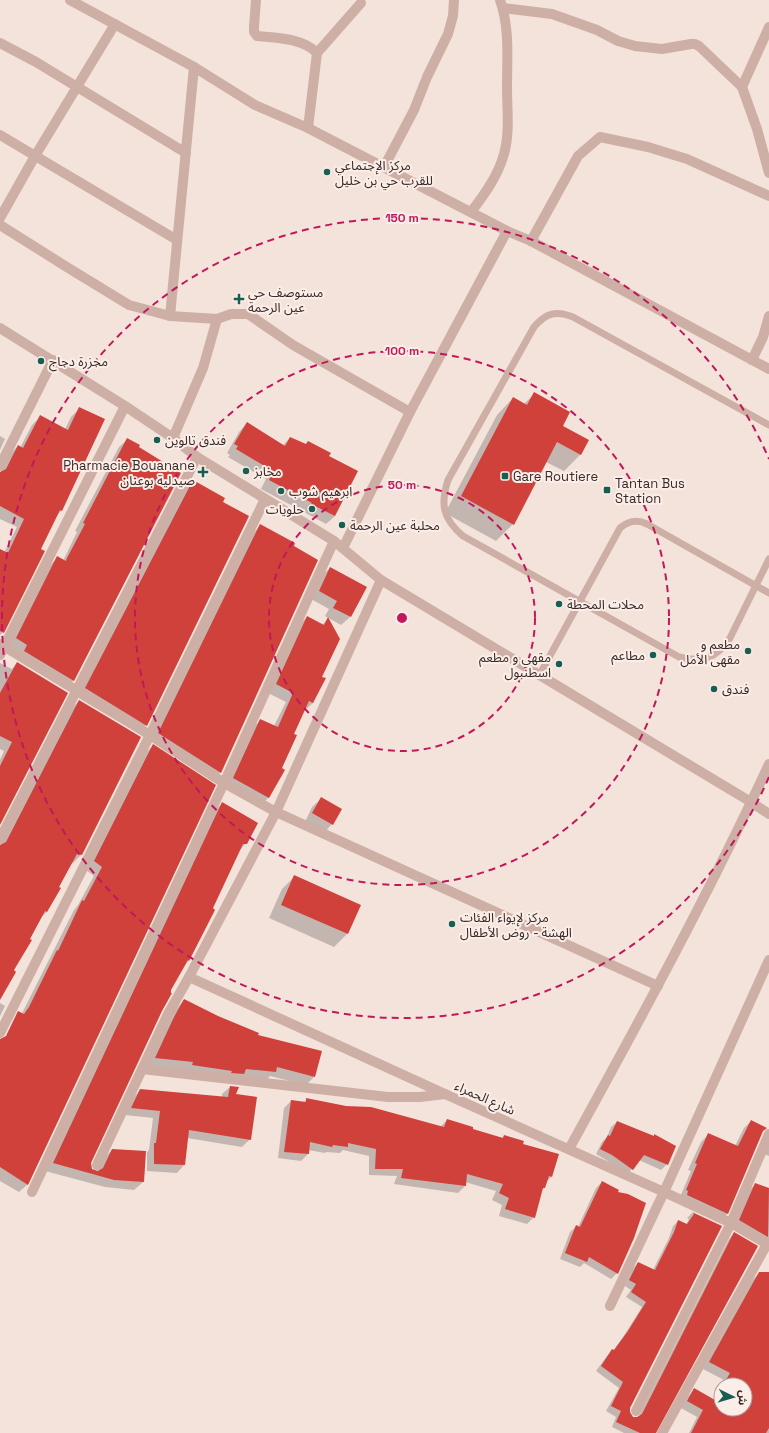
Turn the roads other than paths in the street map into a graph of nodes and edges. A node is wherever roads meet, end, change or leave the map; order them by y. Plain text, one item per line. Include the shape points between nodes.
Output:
1 (70, 0) edge
2 (256, 0) edge
3 (454, 0) edge
4 (361, 4) dead end
5 (501, 4) edge
6 (115, 24) junction
7 (769, 27) edge
8 (0, 43) edge
9 (317, 53) junction
10 (194, 67) junction
11 (742, 87) junction
12 (78, 88) junction
13 (308, 128) junction
14 (0, 135) edge
15 (186, 153) junction
16 (35, 156) junction
17 (384, 167) junction
18 (769, 173) edge
19 (769, 196) edge
20 (471, 212) junction
21 (0, 218) edge
22 (0, 225) edge
23 (507, 231) junction
24 (177, 240) junction
25 (531, 241) junction
26 (170, 316) junction
27 (769, 316) edge
28 (217, 319) junction
29 (0, 328) edge
30 (53, 360) junction
31 (752, 360) junction
32 (769, 369) edge
33 (125, 406) junction
34 (410, 412) junction
35 (769, 425) edge
36 (173, 438) junction
37 (197, 457) junction
38 (0, 466) edge
39 (265, 499) junction
40 (334, 541) junction
41 (343, 548) junction
42 (769, 559) edge
43 (381, 580) junction
44 (756, 586) junction
45 (769, 593) edge
46 (580, 601) junction
47 (1, 649) edge
48 (540, 674) junction
49 (76, 690) junction
50 (150, 735) junction
51 (769, 764) edge
52 (224, 783) junction
53 (751, 802) junction
54 (276, 812) junction
55 (769, 814) edge
56 (0, 839) edge
57 (769, 960) edge
58 (189, 977) junction
59 (658, 986) junction
60 (0, 1033) edge
61 (142, 1069) junction
62 (445, 1094) junction
63 (769, 1134) edge
64 (569, 1149) junction
65 (97, 1165) dead end
66 (32, 1192) dead end
67 (664, 1192) junction
68 (731, 1223) junction
69 (768, 1245) edge
70 (610, 1306) dead end
71 (636, 1411) dead end
72 (662, 1433) edge

1 - 6 street
2 - 9 street via 254,32 258,36 293,40 312,48
3 - 17 street via 448,34 414,110
4 - 9 street
5 - 11 street via 552,14 635,46 662,49 695,44
5 - 20 street via 507,32 507,132 504,154 487,192
6 - 10 street
6 - 12 street
7 - 11 street
8 - 12 street
9 - 13 street
10 - 13 street via 255,105
10 - 15 street
11 - 18 street
12 - 15 street
12 - 16 street
13 - 17 street
14 - 16 street
15 - 24 street
16 - 21 street
16 - 24 street
17 - 20 street
19 - 25 street via 686,159 648,147 600,137 578,156
20 - 23 street
22 - 26 street via 129,305
23 - 25 street
23 - 34 street
24 - 26 street
25 - 31 street
26 - 28 street
27 - 31 street
28 - 34 street via 231,314 248,314 293,345
28 - 36 street via 203,368
29 - 30 street
30 - 33 street
30 - 38 street
31 - 32 street
33 - 36 street
33 - 47 street
34 - 41 street
35 - 46 lane via 573,317 556,313 540,320 448,480 443,505 450,523 463,536
36 - 37 street
37 - 39 street
37 - 49 street
39 - 40 street
39 - 50 street
40 - 41 street
40 - 52 street
41 - 43 street
42 - 44 lane
43 - 48 street
43 - 54 street
44 - 45 lane
44 - 46 lane via 724,648 702,659 690,660 679,657
44 - 46 lane via 642,521 636,521 620,528
46 - 48 lane
47 - 49 street
48 - 53 street
49 - 50 street
49 - 56 street
50 - 52 street
50 - 60 street
51 - 53 street
52 - 54 street
52 - 66 street
53 - 55 street
53 - 59 street
54 - 58 street
54 - 59 street
57 - 67 street
58 - 61 street
58 - 62 street, شارع الحمراء
59 - 64 street
61 - 62 street via 388,1097
61 - 65 street
62 - 64 street, شارع الحمراء
63 - 68 street
64 - 67 street, شارع الحمراء
67 - 68 street, شارع الحمراء
67 - 70 street
68 - 69 street, شارع الحمراء
68 - 71 street
69 - 72 street

